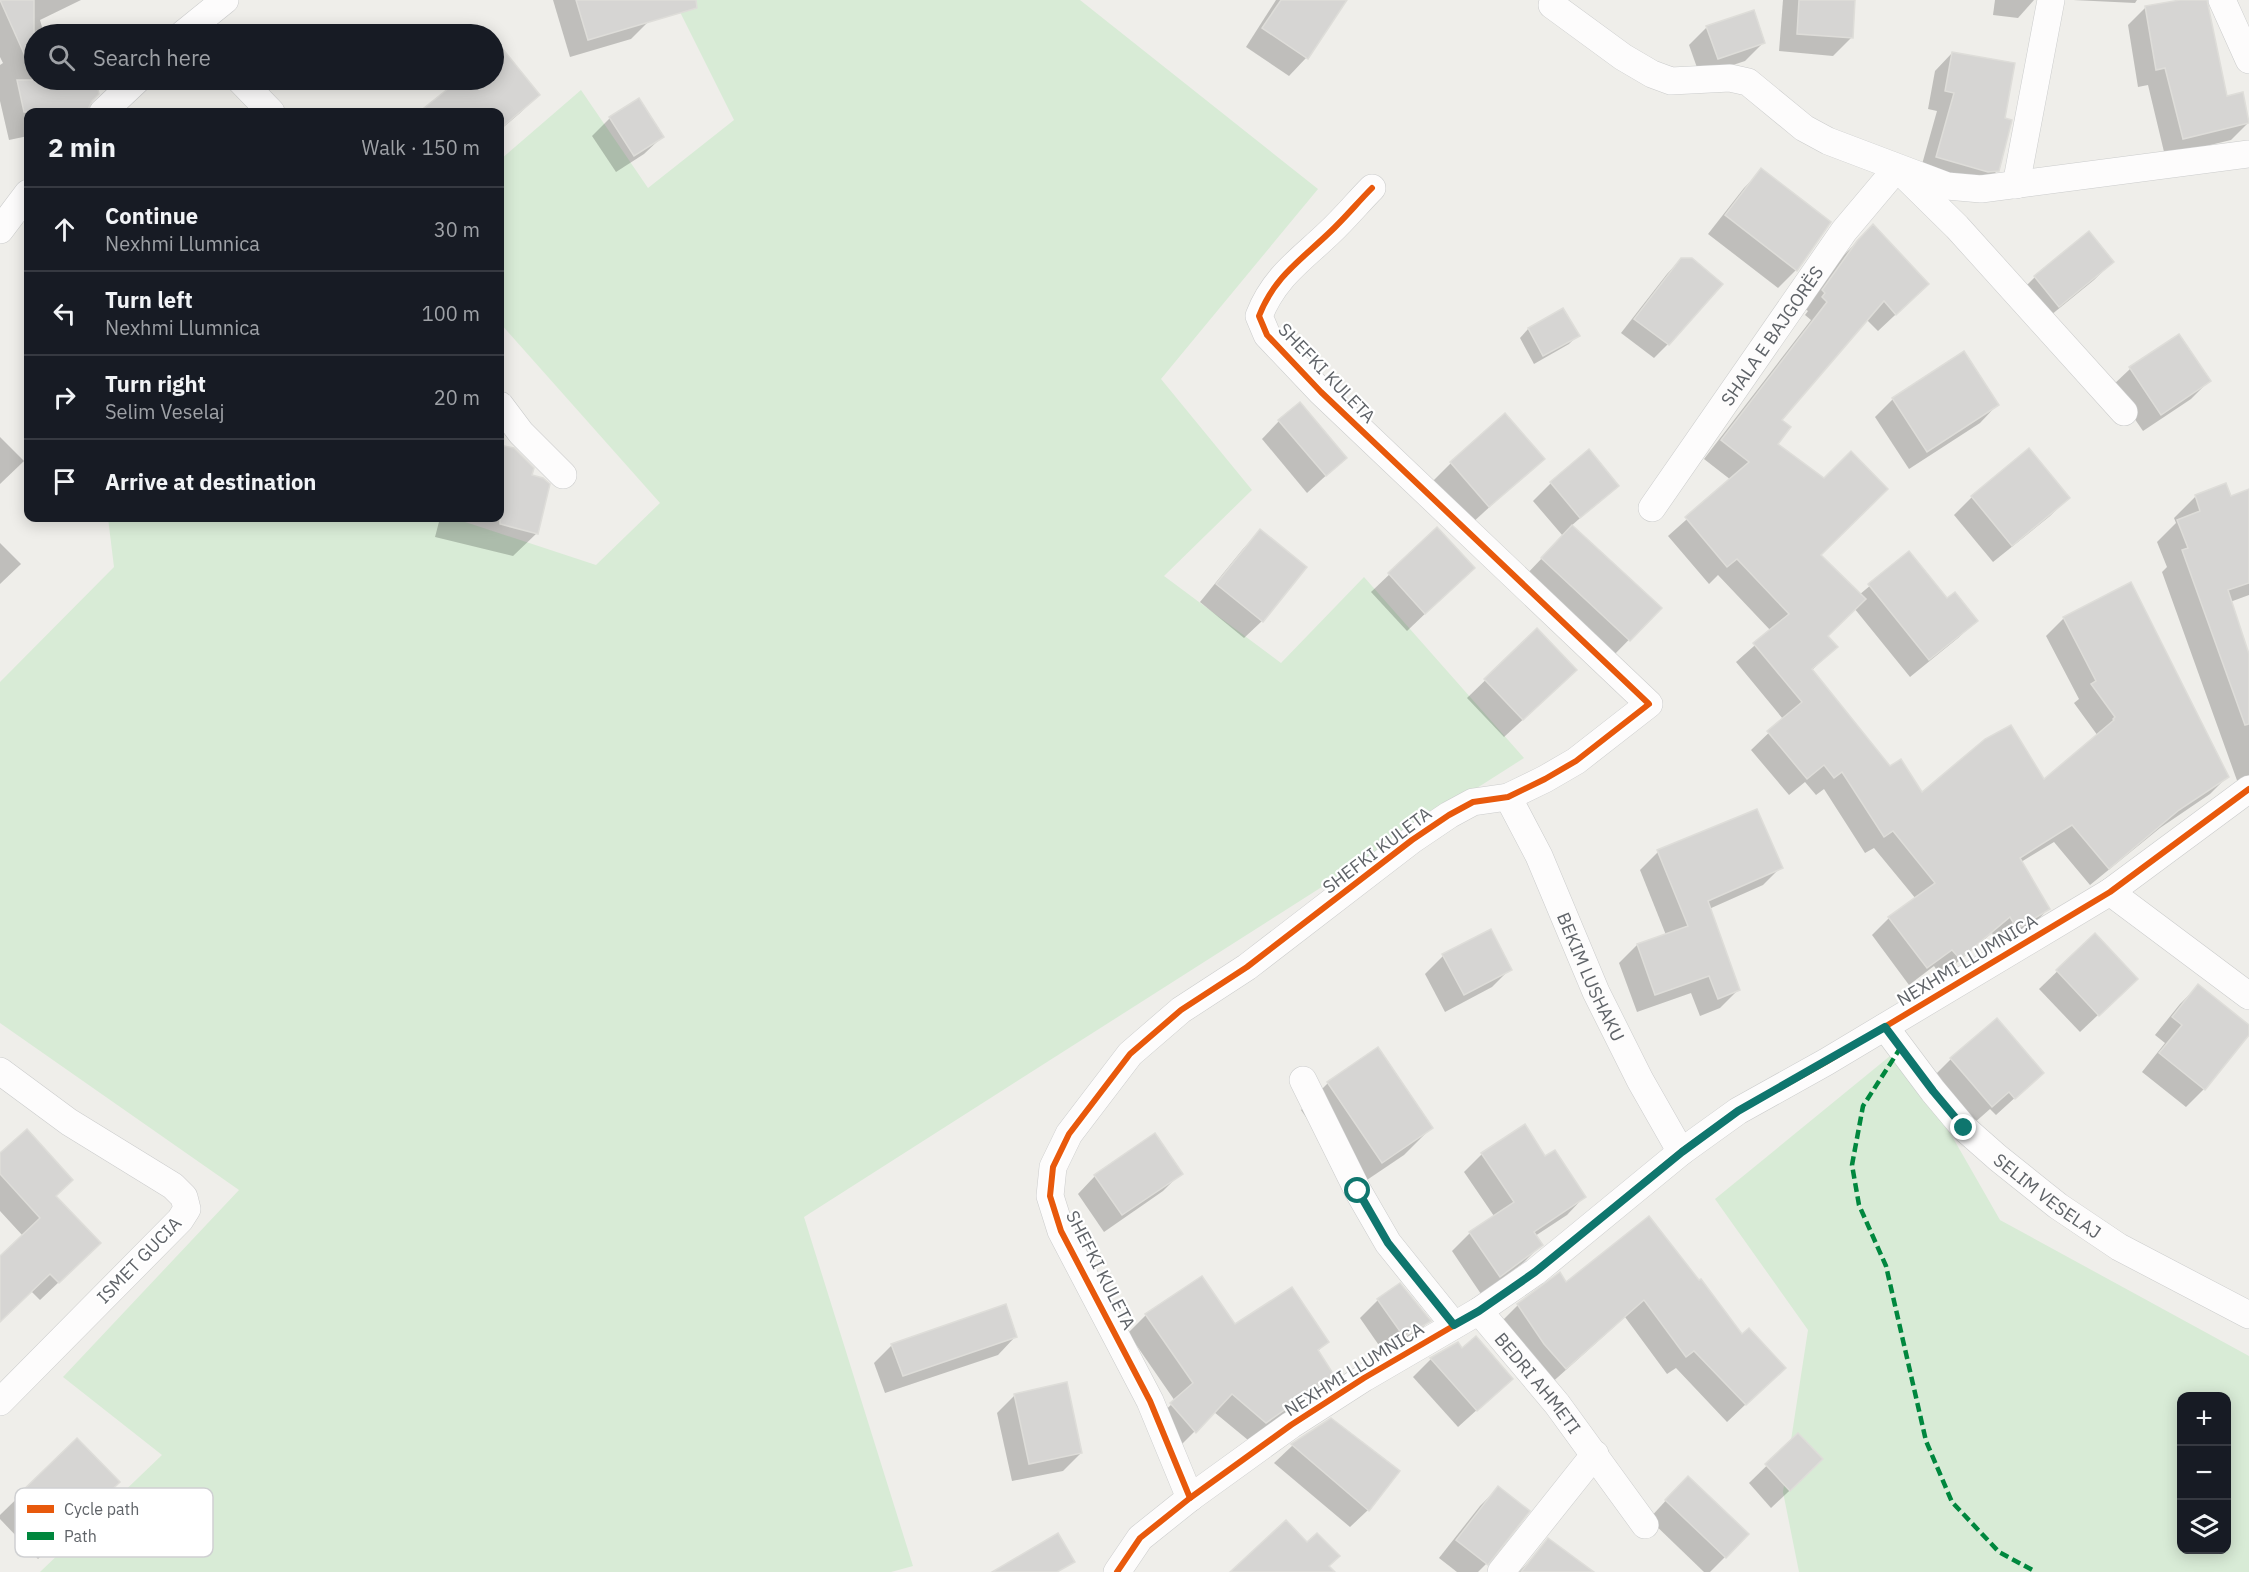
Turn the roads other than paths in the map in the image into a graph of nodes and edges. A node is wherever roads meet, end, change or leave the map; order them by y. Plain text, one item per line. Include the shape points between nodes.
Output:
1 (225, 0) edge
2 (2051, 0) edge
3 (2222, 0) edge
4 (1552, 5) dead end
5 (200, 24) edge
6 (2249, 60) edge
7 (126, 90) edge
8 (250, 90) edge
9 (107, 108) edge
10 (267, 108) edge
11 (2249, 154) edge
12 (1897, 168) junction
13 (2016, 185) junction
14 (1372, 188) dead end
15 (24, 198) edge
16 (0, 230) edge
17 (504, 410) edge
18 (2124, 412) dead end
19 (563, 475) dead end
20 (1652, 508) dead end
21 (2249, 789) edge
22 (1508, 797) junction
23 (2110, 892) junction
24 (2249, 996) edge
25 (1885, 1027) junction
26 (0, 1071) edge
27 (1303, 1080) dead end
28 (1682, 1152) junction
29 (1479, 1311) junction
30 (2249, 1315) edge
31 (1454, 1325) junction
32 (0, 1402) edge
33 (1595, 1454) junction
34 (1190, 1498) junction
35 (1645, 1524) dead end
36 (1115, 1570) edge
37 (1501, 1572) edge

1 - 5 street
2 - 13 street
3 - 6 street
4 - 12 street via 1652,74 1671,81 1730,78 1748,82 1804,128
7 - 9 street
8 - 10 street
11 - 13 street
12 - 13 street via 1947,186 1982,189
12 - 18 street via 1957,227
12 - 20 street, SHALA E BAJGORËS via 1844,231
14 - 22 street, SHEFKI KULETA via 1284,274 1266,297 1259,316 1267,335 1458,525 1649,704 1576,761
15 - 16 street
17 - 19 street
21 - 23 street, NEXHMI LLUMNICA
22 - 28 street, BEKIM LUSHAKU via 1539,856 1596,992
22 - 34 street, SHEFKI KULETA via 1473,802 1449,815 1247,967 1181,1010 1130,1054 1069,1134 1053,1167 1050,1196 1061,1231 1150,1401
23 - 24 street
23 - 25 street, NEXHMI LLUMNICA
25 - 28 street, NEXHMI LLUMNICA via 1738,1111
25 - 30 street, SELIM VESELAJ via 1964,1128 2006,1165 2119,1248
26 - 32 street, ISMET GUCIA via 69,1122 173,1186 184,1197 187,1209
27 - 31 street, NEXHMI LLUMNICA via 1388,1243
28 - 29 street, NEXHMI LLUMNICA via 1535,1272
29 - 31 street, NEXHMI LLUMNICA
29 - 33 street, BEDRI AHMETI
31 - 34 street, NEXHMI LLUMNICA via 1300,1419
33 - 35 street, BEDRI AHMETI
33 - 37 street
34 - 36 street, NEXHMI LLUMNICA via 1140,1538

